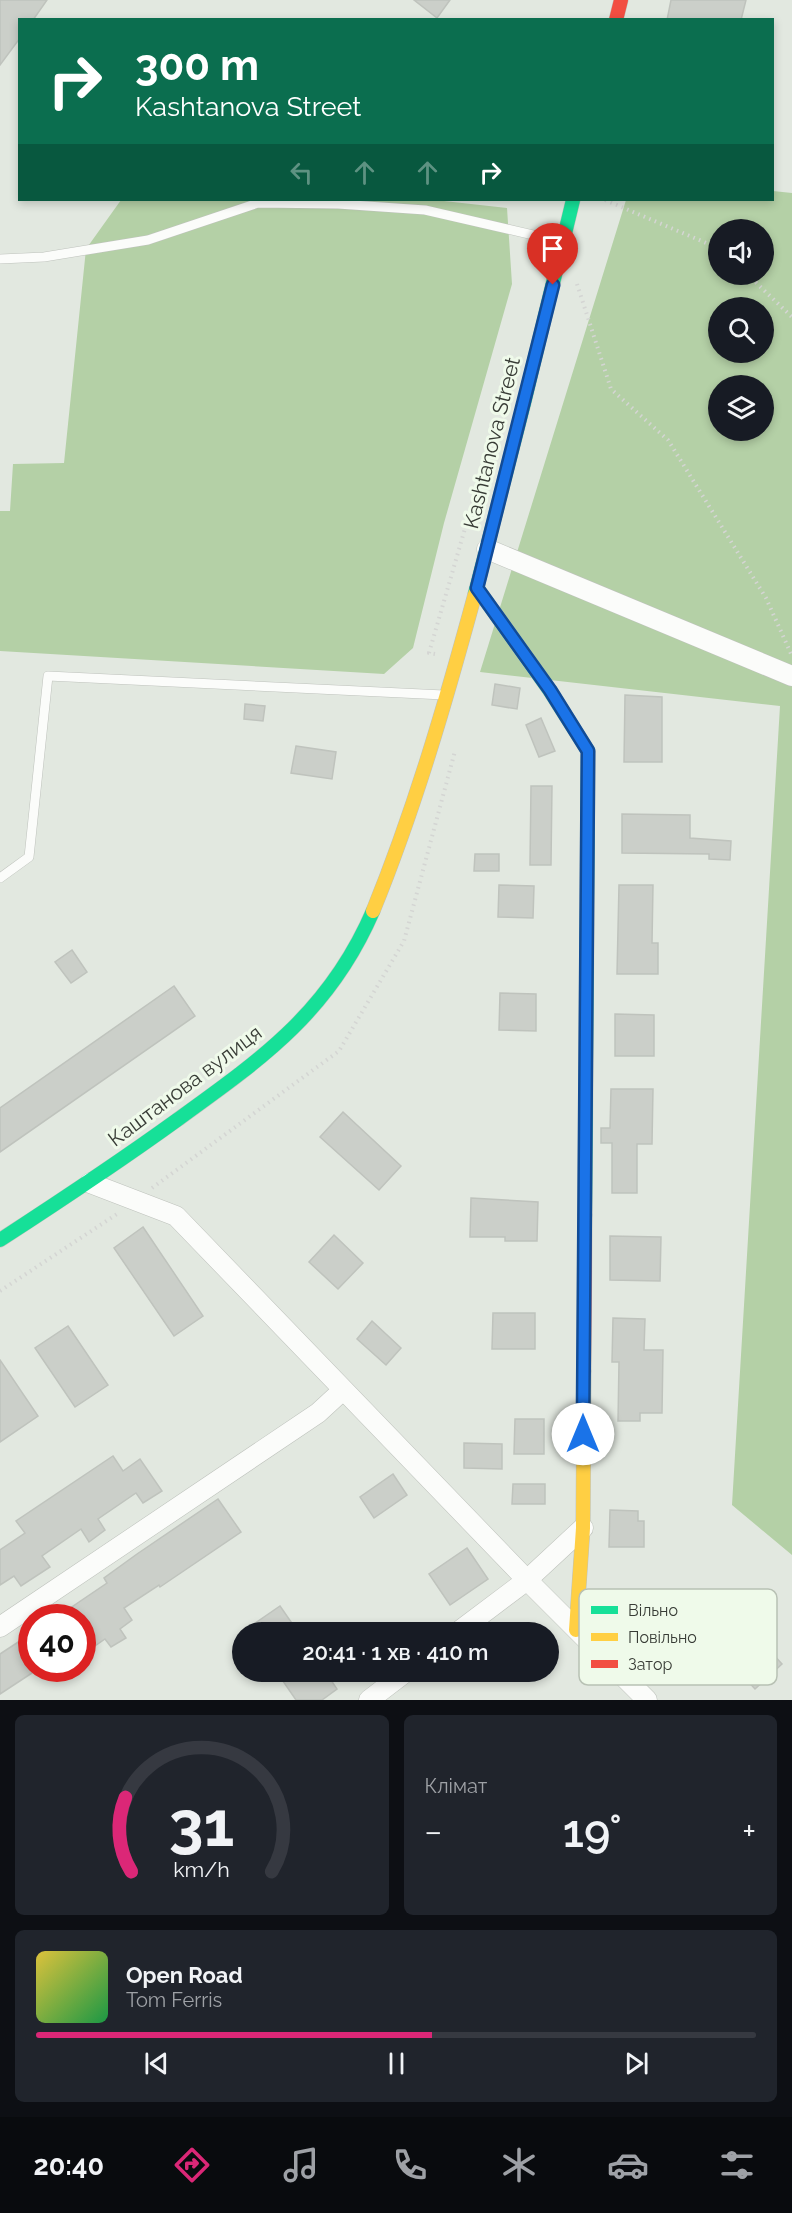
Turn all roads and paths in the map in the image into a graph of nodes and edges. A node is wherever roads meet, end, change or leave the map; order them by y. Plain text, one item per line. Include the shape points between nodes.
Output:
1 (621, 0) edge
2 (616, 18) edge
3 (573, 201) edge
4 (607, 201) edge
5 (563, 242) junction
6 (708, 244) edge
7 (0, 259) edge
8 (574, 276) dead end
9 (759, 285) edge
10 (792, 317) edge
11 (487, 549) junction
12 (477, 588) junction
13 (790, 648) edge
14 (792, 657) edge
15 (792, 676) edge
16 (446, 695) junction
17 (0, 878) edge
18 (90, 1183) junction
19 (0, 1240) edge
20 (343, 1390) junction
21 (583, 1528) junction
22 (527, 1580) junction
23 (471, 1622) edge
24 (0, 1627) edge
25 (576, 1630) junction
26 (579, 1633) edge
27 (393, 1682) edge
28 (632, 1685) edge
29 (369, 1700) edge
30 (647, 1700) edge

1 - 2 main road
3 - 5 main road, Kashtanova Street
4 - 6 path
5 - 7 lane via 425,210 258,203 148,240 44,257
5 - 11 main road, Kashtanova Street
8 - 13 path via 611,389 668,440 765,598
9 - 10 path
11 - 12 main road, Kashtanova Street
11 - 15 street
12 - 16 main road, Kashtanova Street
12 - 21 main road via 588,751
13 - 14 path
16 - 17 lane via 48,676 29,857
16 - 18 main road, Каштанова вулиця via 378,900 354,954 330,987 292,1031 257,1063
18 - 19 main road, Каштанова вулиця
18 - 20 street via 176,1216
20 - 22 street
20 - 24 street via 318,1413
21 - 22 street
21 - 25 main road
22 - 23 street
22 - 25 street
25 - 26 street
27 - 29 street
28 - 30 street

